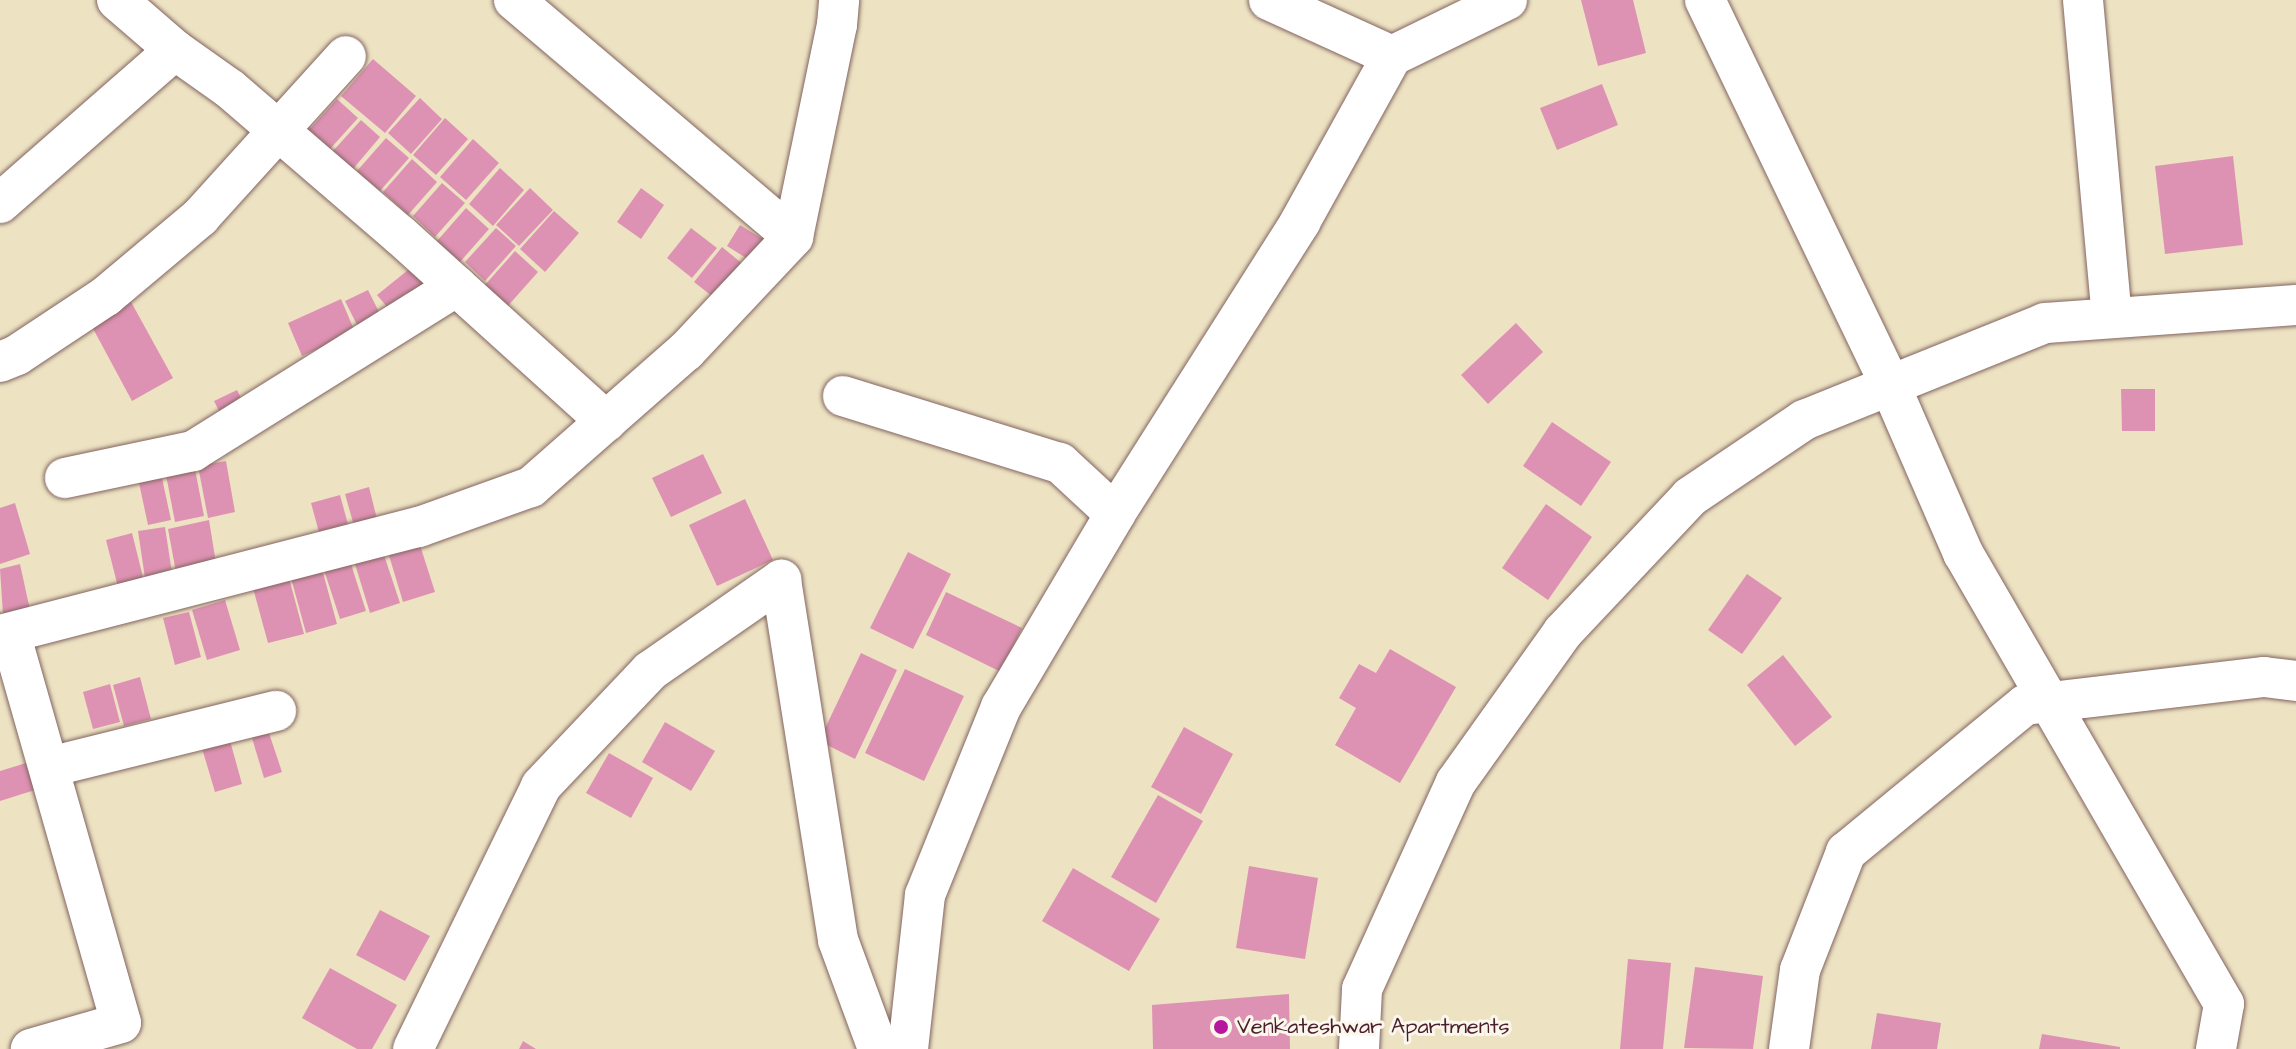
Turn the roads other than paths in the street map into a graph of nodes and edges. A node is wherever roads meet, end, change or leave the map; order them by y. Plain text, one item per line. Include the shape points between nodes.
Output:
1 (117, 0) edge
2 (514, 0) edge
3 (839, 0) edge
4 (1269, 0) edge
5 (1507, 0) edge
6 (1705, 0) edge
7 (2083, 0) edge
8 (175, 50) junction
9 (346, 56) dead end
10 (1392, 56) junction
11 (278, 130) junction
12 (0, 203) edge
13 (793, 237) junction
14 (457, 286) junction
15 (2296, 305) edge
16 (2112, 318) junction
17 (0, 362) edge
18 (1890, 385) junction
19 (843, 396) dead end
20 (606, 421) junction
21 (65, 478) dead end
22 (1115, 514) junction
23 (5, 634) edge
24 (2296, 681) edge
25 (2049, 701) junction
26 (276, 711) dead end
27 (49, 767) junction
28 (31, 1049) edge
29 (413, 1049) edge
30 (878, 1049) edge
31 (908, 1049) edge
32 (1359, 1049) edge
33 (1789, 1049) edge
34 (2216, 1049) edge

1 - 8 street
2 - 13 street
3 - 13 street
4 - 10 street
5 - 10 street
6 - 18 street
7 - 16 street
8 - 11 street
8 - 12 street
9 - 11 street
10 - 22 street via 1300,222
11 - 14 street
11 - 17 street via 177,237 106,296
13 - 20 street via 686,351
14 - 20 street
14 - 21 street via 193,451
15 - 16 street
16 - 18 street via 2045,323
18 - 25 street via 1963,553
18 - 32 street via 1804,420 1690,497 1563,632 1456,782 1362,989
19 - 22 street via 1060,463
20 - 23 street via 531,487 419,527
22 - 31 street via 1001,707 925,895
23 - 27 street
24 - 25 street via 2264,677
25 - 33 street via 2025,705 1846,852 1800,970
25 - 34 street via 2224,1004
26 - 27 street
27 - 28 street via 121,1023
29 - 30 street via 541,786 650,671 781,580 838,940

